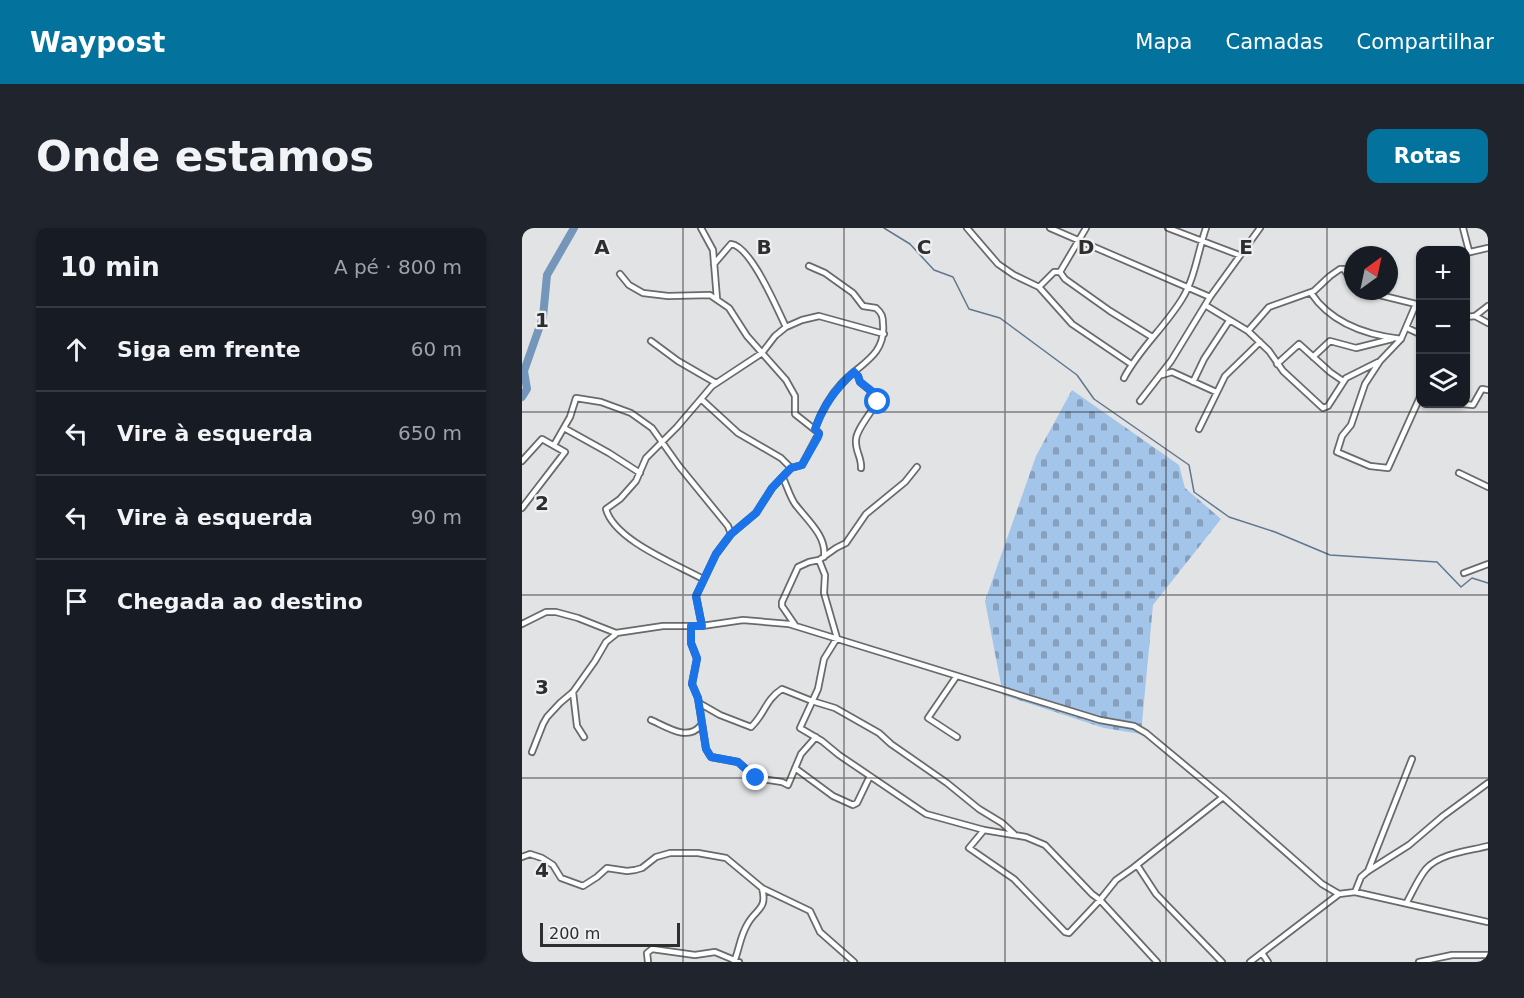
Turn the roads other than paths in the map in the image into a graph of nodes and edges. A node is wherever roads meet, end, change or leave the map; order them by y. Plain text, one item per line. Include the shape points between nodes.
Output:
1 (701, 228) edge
2 (967, 228) edge
3 (1050, 228) edge
4 (1086, 228) edge
5 (1168, 228) edge
6 (1206, 228) edge
7 (1260, 228) edge
8 (1463, 228) edge
9 (1079, 241) junction
10 (1202, 241) junction
11 (1466, 246) edge
12 (1488, 248) edge
13 (1470, 251) edge
14 (1239, 255) junction
15 (714, 264) junction
16 (809, 266) dead end
17 (1344, 269) edge
18 (1060, 272) junction
19 (620, 274) dead end
20 (1039, 287) junction
21 (1188, 287) junction
22 (1311, 293) junction
23 (1210, 297) junction
24 (717, 299) junction
25 (1398, 299) edge
26 (1416, 304) edge
27 (1205, 305) junction
28 (1488, 306) edge
29 (1416, 308) edge
30 (1475, 316) junction
31 (1470, 317) edge
32 (1229, 321) junction
33 (1488, 323) edge
34 (786, 327) junction
35 (1407, 328) junction
36 (1248, 331) junction
37 (1416, 332) edge
38 (884, 334) junction
39 (1152, 337) junction
40 (1395, 338) junction
41 (1401, 339) junction
42 (651, 341) dead end
43 (1260, 342) junction
44 (762, 352) junction
45 (1313, 357) junction
46 (1380, 361) junction
47 (1131, 364) junction
48 (1277, 364) junction
49 (854, 372) junction
50 (1159, 376) junction
51 (1124, 378) dead end
52 (1343, 381) junction
53 (1193, 382) junction
54 (716, 383) junction
55 (1488, 390) edge
56 (1216, 392) junction
57 (701, 399) junction
58 (1140, 401) dead end
59 (1470, 405) edge
60 (1416, 406) edge
61 (564, 428) junction
62 (815, 429) junction
63 (1199, 429) dead end
64 (661, 441) junction
65 (554, 445) junction
66 (522, 461) edge
67 (917, 467) dead end
68 (791, 468) junction
69 (861, 468) dead end
70 (640, 473) junction
71 (1459, 473) dead end
72 (783, 478) junction
73 (1488, 487) edge
74 (522, 507) edge
75 (731, 534) junction
76 (821, 559) junction
77 (1488, 564) edge
78 (1464, 573) dead end
79 (703, 579) junction
80 (522, 624) edge
81 (691, 626) junction
82 (702, 626) junction
83 (795, 626) junction
84 (616, 633) junction
85 (837, 638) junction
86 (957, 676) junction
87 (573, 692) junction
88 (812, 701) junction
89 (699, 703) junction
90 (651, 720) dead end
91 (701, 725) junction
92 (584, 737) dead end
93 (816, 737) junction
94 (957, 737) dead end
95 (532, 752) dead end
96 (1412, 759) dead end
97 (795, 768) junction
98 (870, 776) junction
99 (1488, 783) edge
100 (1223, 797) junction
101 (984, 830) junction
102 (1014, 834) junction
103 (1488, 846) edge
104 (522, 857) edge
105 (1137, 865) junction
106 (1368, 871) junction
107 (762, 888) junction
108 (1355, 891) junction
109 (1338, 894) junction
110 (1100, 900) junction
111 (1407, 902) junction
112 (1488, 921) edge
113 (1262, 953) junction
114 (1488, 955) edge
115 (736, 961) edge
116 (648, 962) edge
117 (854, 962) edge
118 (1157, 962) edge
119 (1222, 962) edge
120 (1250, 962) edge
121 (1268, 962) edge
122 (1419, 962) edge

1 - 15 street via 712,245
2 - 20 street via 998,264
3 - 9 street
4 - 9 street
5 - 10 street
6 - 10 street
7 - 14 street
8 - 11 street
9 - 18 street
9 - 21 street
10 - 14 street
10 - 21 street
12 - 13 street
14 - 23 street
15 - 24 street
15 - 34 street via 730,244 736,245 755,266
16 - 38 street via 854,293 863,306 876,308 883,316
17 - 22 street
18 - 20 street via 1054,272
18 - 39 street via 1110,311
19 - 24 street via 643,293 701,294
20 - 47 street via 1067,320
21 - 23 street
21 - 39 street
22 - 36 street via 1269,307
22 - 40 street via 1345,324
23 - 27 street
24 - 44 street via 729,308
25 - 26 street
27 - 32 street
27 - 50 street
28 - 30 street
29 - 35 street
30 - 31 street
30 - 33 street
32 - 36 street
32 - 53 street
34 - 38 street via 819,316
34 - 44 street
35 - 37 street
35 - 41 street
36 - 43 street
38 - 49 street via 874,355
39 - 47 street
40 - 41 street
40 - 45 street via 1356,348 1330,341
41 - 46 street
42 - 54 street
43 - 48 street
43 - 56 street via 1228,372
44 - 54 street
44 - 62 street via 795,396 795,414
45 - 48 street via 1299,344
45 - 52 street
46 - 52 street
46 - 60 street via 1365,384 1352,425 1342,436 1337,452 1370,466 1388,468
47 - 51 street
48 - 52 street via 1323,408
49 - 62 street via 824,407
49 - 69 street via 879,398 856,436
50 - 53 street via 1172,372
50 - 58 street
53 - 56 street
54 - 57 street
55 - 59 street via 1479,390
56 - 63 street
57 - 64 street
57 - 68 street via 738,433
61 - 64 street via 576,398 590,399 637,416
61 - 65 street
61 - 70 street
62 - 68 street via 818,437 805,459 799,467
64 - 70 street via 646,458
64 - 75 street
65 - 66 street via 543,440
65 - 74 street via 564,455
67 - 76 street via 866,514 849,540
68 - 72 street
70 - 79 street via 620,499 606,509 610,520 631,540
71 - 73 street
72 - 75 street via 752,516
72 - 76 street via 794,503 824,542
75 - 79 street
76 - 83 street via 798,567 783,598 782,606
76 - 85 street via 824,593
77 - 78 street
79 - 82 street via 695,600
80 - 84 street via 543,613 556,612
81 - 82 street
81 - 84 street
81 - 89 street via 691,643 697,658 692,684
82 - 83 street via 743,620
83 - 85 street
84 - 87 street
85 - 86 street
85 - 88 street via 824,659
86 - 94 street via 928,718
86 - 100 street via 1138,728
87 - 92 street via 577,726
87 - 95 street via 547,717
88 - 89 street via 782,689 770,699 752,727
88 - 93 street via 800,727
88 - 102 street via 836,708 879,733
89 - 91 street
90 - 91 street via 686,734 697,731
91 - 97 street via 711,757 738,762 756,778 788,785
93 - 97 street
93 - 98 street
96 - 106 street
97 - 98 street via 833,796 853,805
98 - 101 street via 926,814
99 - 106 street via 1409,845
100 - 105 street
100 - 109 street via 1300,866
101 - 102 street
101 - 110 street via 969,848 1014,879 1065,932 1069,933
102 - 110 street via 1045,845
103 - 111 street via 1430,865
104 - 107 street via 526,854 542,858 553,865 561,878 583,886 607,868 635,870 670,853 698,853 726,858
105 - 110 street via 1116,880
105 - 119 street via 1156,894
106 - 108 street
107 - 115 street via 762,908 747,925
107 - 117 street via 810,911 819,932
108 - 109 street
108 - 111 street
109 - 113 street
110 - 118 street
111 - 112 street
113 - 120 street
113 - 121 street
114 - 122 street via 1452,955
115 - 116 street via 715,952 700,955 652,949 647,953

